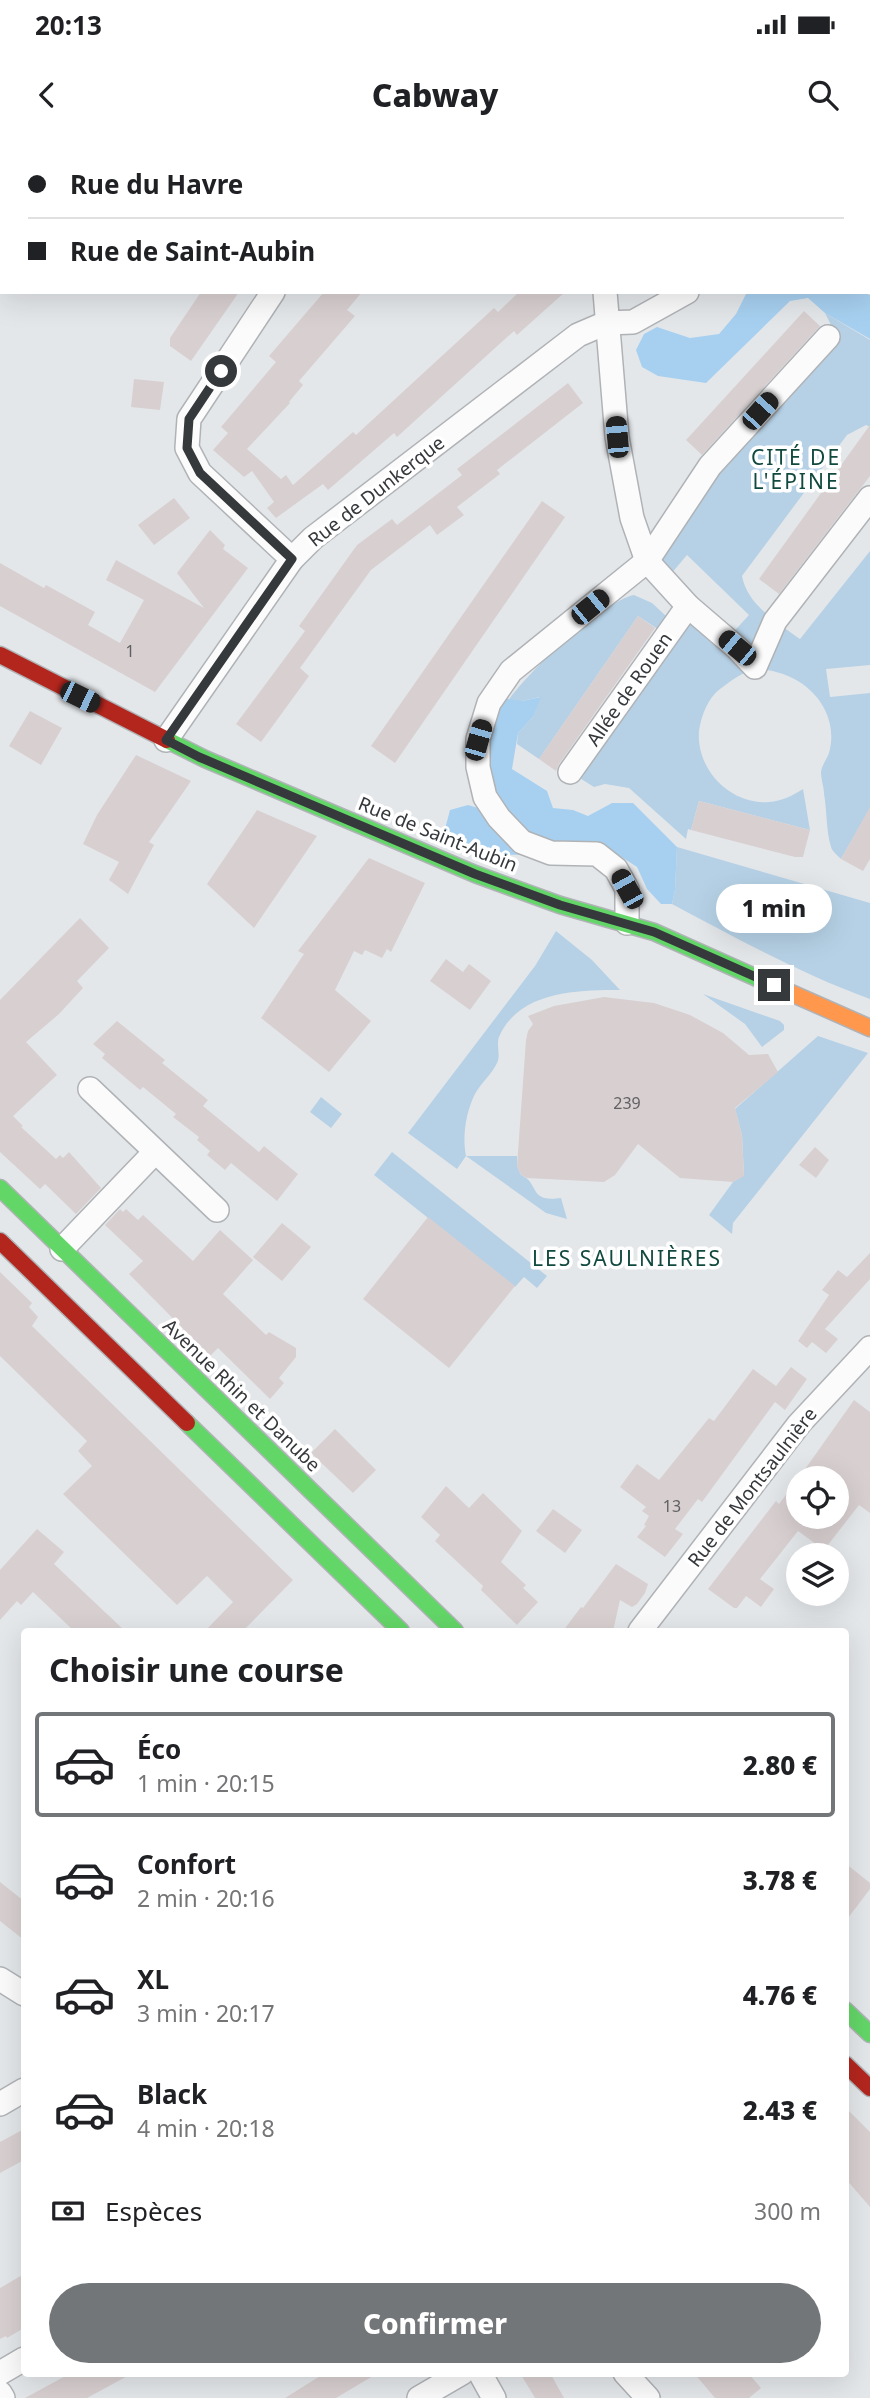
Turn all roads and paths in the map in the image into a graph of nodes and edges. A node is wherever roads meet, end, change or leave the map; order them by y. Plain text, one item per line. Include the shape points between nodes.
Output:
1 (272, 294) edge
2 (605, 294) edge
3 (683, 294) edge
4 (606, 323) junction
5 (828, 337) dead end
6 (870, 498) edge
7 (292, 559) junction
8 (647, 561) junction
9 (688, 606) junction
10 (0, 655) edge
11 (166, 740) junction
12 (570, 772) dead end
13 (627, 923) junction
14 (870, 1028) edge
15 (90, 1089) dead end
16 (155, 1152) junction
17 (0, 1188) edge
18 (217, 1210) dead end
19 (0, 1241) edge
20 (62, 1249) junction
21 (870, 1348) edge
22 (398, 1628) edge
23 (452, 1628) edge
24 (642, 1628) edge
25 (0, 1979) edge
26 (21, 1992) edge
27 (849, 2014) edge
28 (870, 2034) edge
29 (849, 2068) edge
30 (870, 2088) edge
31 (21, 2092) edge
32 (0, 2104) edge
33 (21, 2361) edge
34 (0, 2372) edge
35 (455, 2377) edge
36 (482, 2377) edge
37 (629, 2377) edge
38 (0, 2393) edge
39 (3, 2398) edge
40 (419, 2398) edge
41 (494, 2398) edge
42 (648, 2398) edge

1 - 7 street via 189,419 187,448 200,473
2 - 4 street
3 - 4 street, Rue de Dunkerque via 633,322
4 - 7 street, Rue de Dunkerque via 578,335 313,538
4 - 8 street via 619,445 632,518
5 - 8 street via 710,466
6 - 9 street via 775,621 755,667
7 - 11 street, Rue de Dunkerque
8 - 9 street
8 - 13 street via 511,671 489,703 478,740 485,797 499,818 522,842 551,853 597,854 616,869 627,889
9 - 12 street, Allée de Rouen
10 - 11 main road, Rue de Saint-Aubin
11 - 13 main road, Rue de Saint-Aubin via 475,874
13 - 14 main road, Rue de Saint-Aubin
15 - 16 street
16 - 18 street
16 - 20 street
17 - 20 main road, Avenue Rhin et Danube
19 - 22 main road
20 - 23 main road, Avenue Rhin et Danube
21 - 24 street, Rue de Montsaulnière via 799,1424
25 - 26 street
27 - 28 main road
29 - 30 main road
31 - 32 street
33 - 34 street
35 - 40 street
36 - 41 street
37 - 42 street
38 - 39 street

